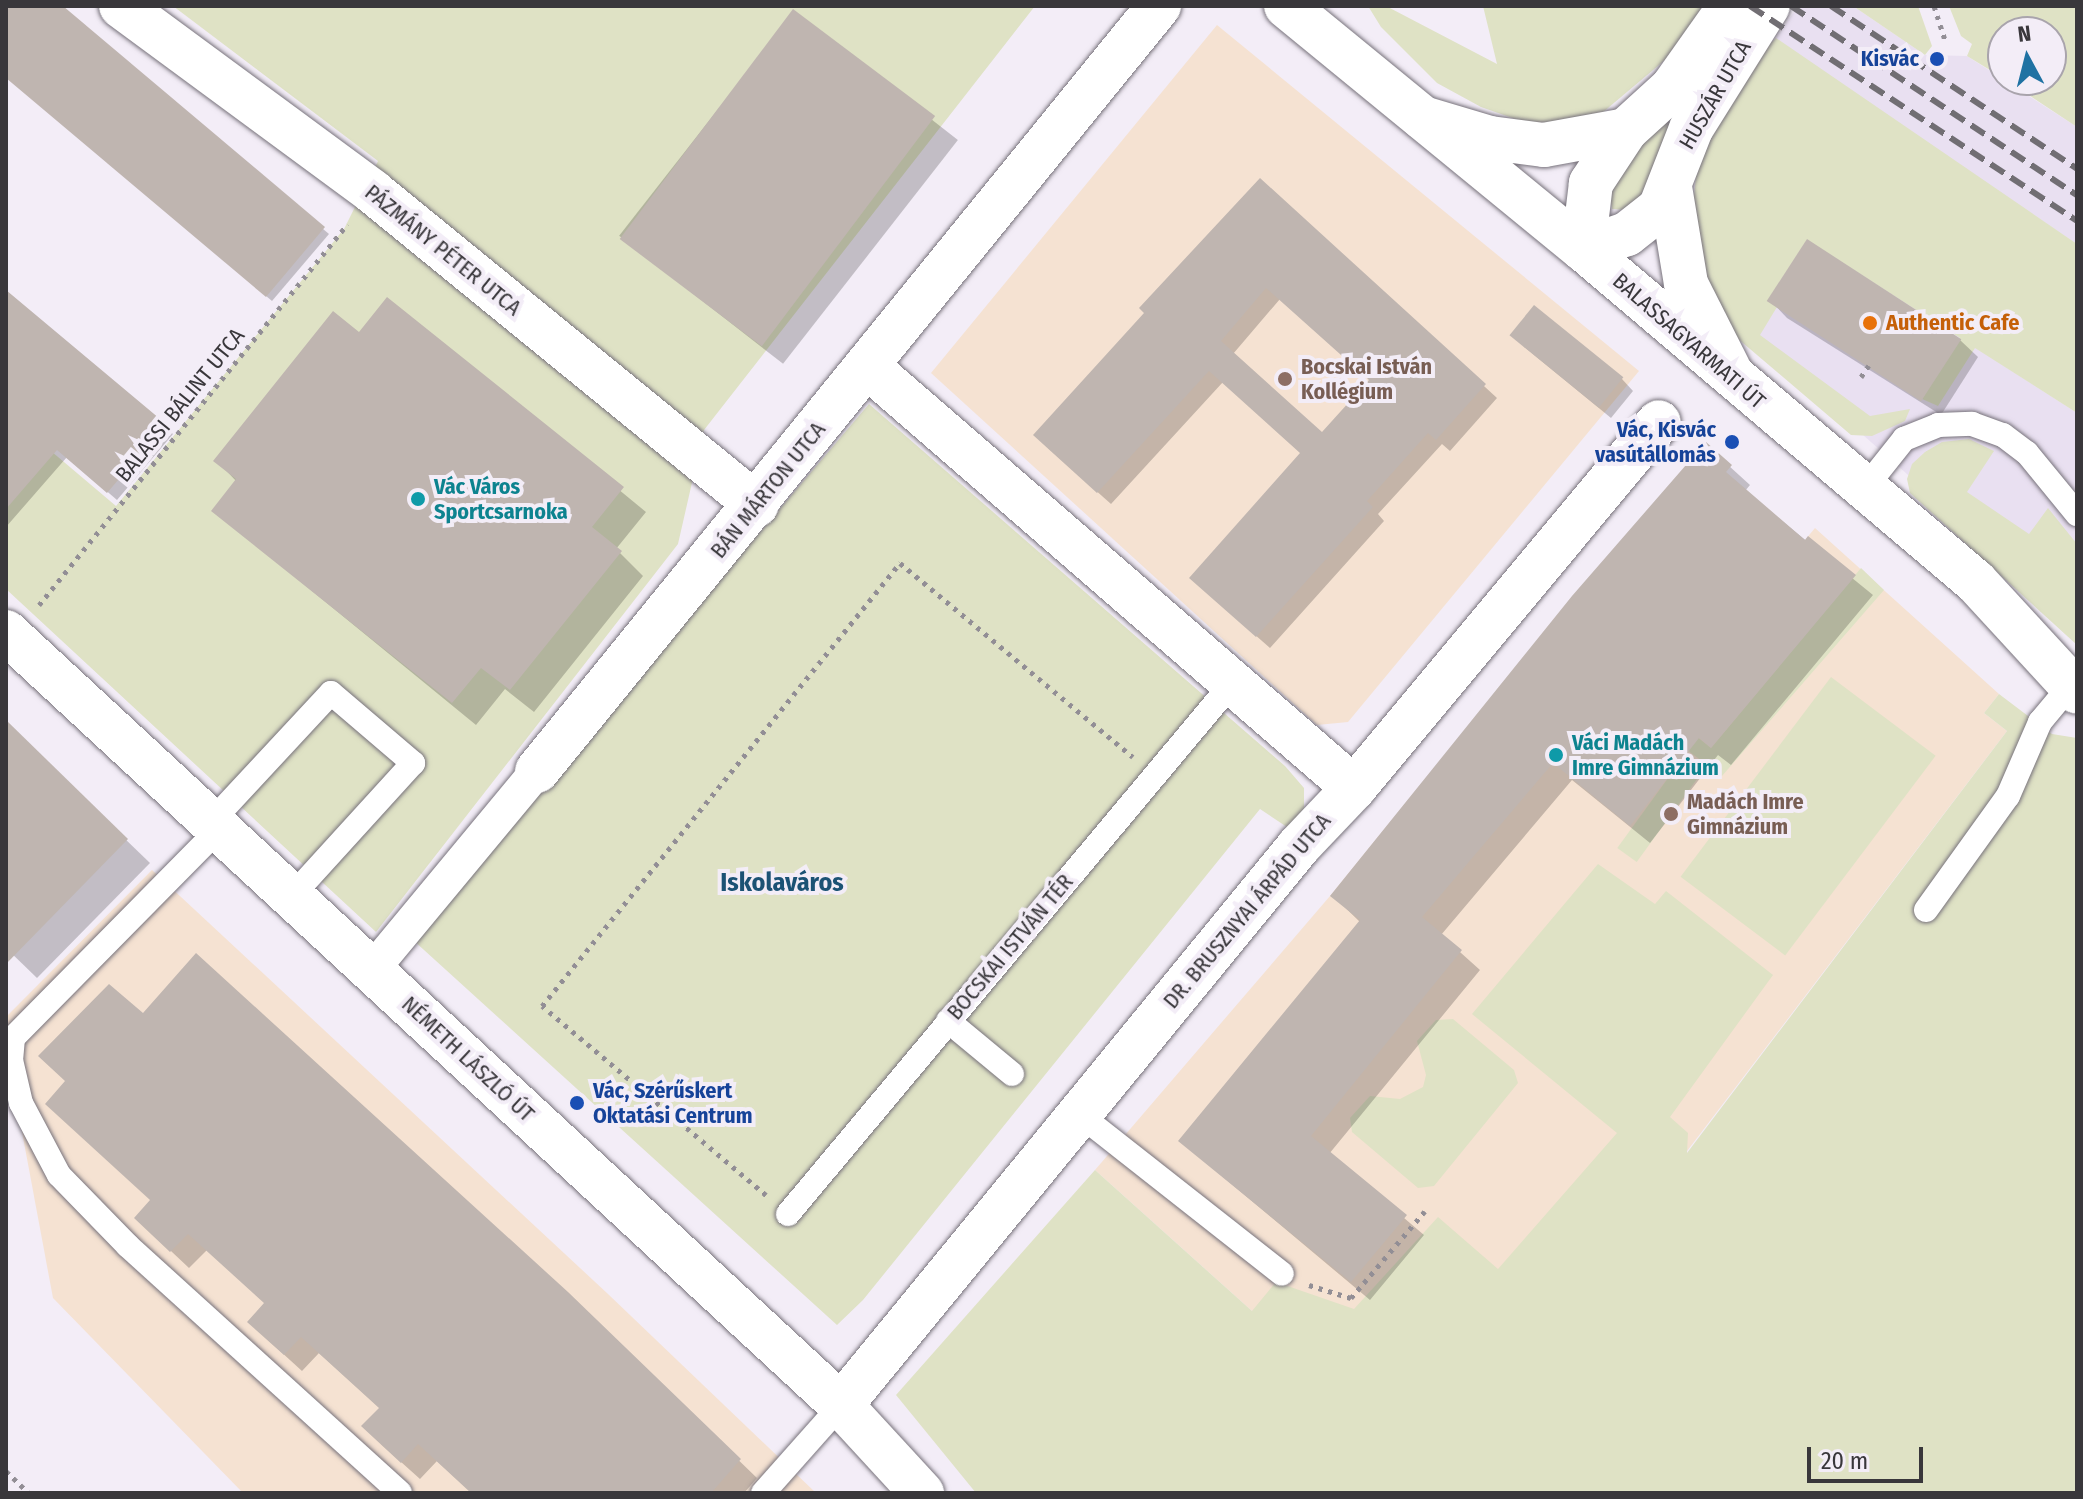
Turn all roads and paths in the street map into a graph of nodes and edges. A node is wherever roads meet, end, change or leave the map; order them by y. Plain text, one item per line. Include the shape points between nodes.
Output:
1 (121, 6) edge
2 (1159, 6) edge
3 (1286, 6) edge
4 (1730, 6) edge
5 (1768, 6) edge
6 (1934, 6) edge
7 (1946, 42) dead end
8 (1423, 118) junction
9 (1626, 130) junction
10 (1670, 187) junction
11 (373, 192) junction
12 (1583, 249) junction
13 (1869, 365) dead end
14 (868, 367) junction
15 (1861, 377) dead end
16 (1737, 381) junction
17 (1659, 422) dead end
18 (2065, 485) edge
19 (1865, 488) junction
20 (2077, 501) edge
21 (757, 505) junction
22 (2077, 514) edge
23 (9, 635) edge
24 (1234, 681) junction
25 (2074, 689) edge
26 (537, 771) joint
27 (1155, 775) junction
28 (1354, 788) junction
29 (215, 826) junction
30 (292, 896) junction
31 (1926, 910) dead end
32 (372, 970) junction
33 (948, 1021) junction
34 (1012, 1074) dead end
35 (1079, 1114) junction
36 (1425, 1211) dead end
37 (788, 1214) joint
38 (1282, 1274) joint
39 (841, 1405) junction
40 (6, 1471) edge
41 (29, 1493) edge
42 (400, 1493) edge
43 (763, 1493) edge
44 (922, 1493) edge

1 - 11 street, PÁZMÁNY PÉTER UTCA
2 - 14 street, BÁN MÁRTON UTCA
3 - 8 street, BALASSAGYARMATI ÚT
4 - 9 street, HUSZÁR UTCA via 1672,88
5 - 10 street, HUSZÁR UTCA via 1691,129
6 - 7 path
8 - 9 street via 1490,138 1544,145
8 - 12 street, BALASSAGYARMATI ÚT
9 - 12 street, HUSZÁR UTCA via 1591,183
10 - 12 street, HUSZÁR UTCA via 1645,223
10 - 16 street, HUSZÁR UTCA via 1686,284
11 - 21 street, PÁZMÁNY PÉTER UTCA
11 - 23 path, BALASSI BÁLINT UTCA
12 - 16 street, BALASSAGYARMATI ÚT
13 - 15 path
14 - 21 street, BÁN MÁRTON UTCA
14 - 24 street
16 - 19 street, BALASSAGYARMATI ÚT
17 - 28 street, DR. BRUSZNYAI ÁRPÁD UTCA
18 - 19 lane via 2003,435 1961,424 1938,425 1904,439
18 - 20 lane
18 - 22 lane
19 - 25 street, BALASSAGYARMATI ÚT via 1976,582
21 - 26 street, BÁN MÁRTON UTCA
23 - 29 street, NÉMETH LÁSZLÓ ÚT
24 - 27 lane, BOCSKAI ISTVÁN TÉR
24 - 28 street
25 - 31 lane via 2040,722 2008,796
26 - 32 street, BÁN MÁRTON UTCA
27 - 33 lane, BOCSKAI ISTVÁN TÉR
27 - 37 path via 900,563 542,1006
28 - 35 street, DR. BRUSZNYAI ÁRPÁD UTCA via 1299,846
29 - 30 street, NÉMETH LÁSZLÓ ÚT
29 - 30 lane via 331,693 413,763
29 - 42 lane via 13,1038 11,1060 21,1103 59,1175 128,1246
30 - 32 street, NÉMETH LÁSZLÓ ÚT
32 - 39 street, NÉMETH LÁSZLÓ ÚT
33 - 34 lane
33 - 37 lane, BOCSKAI ISTVÁN TÉR
35 - 38 lane
35 - 39 street, DR. BRUSZNYAI ÁRPÁD UTCA
36 - 38 path via 1351,1298
39 - 43 lane
39 - 44 street, NÉMETH LÁSZLÓ ÚT
40 - 41 path

